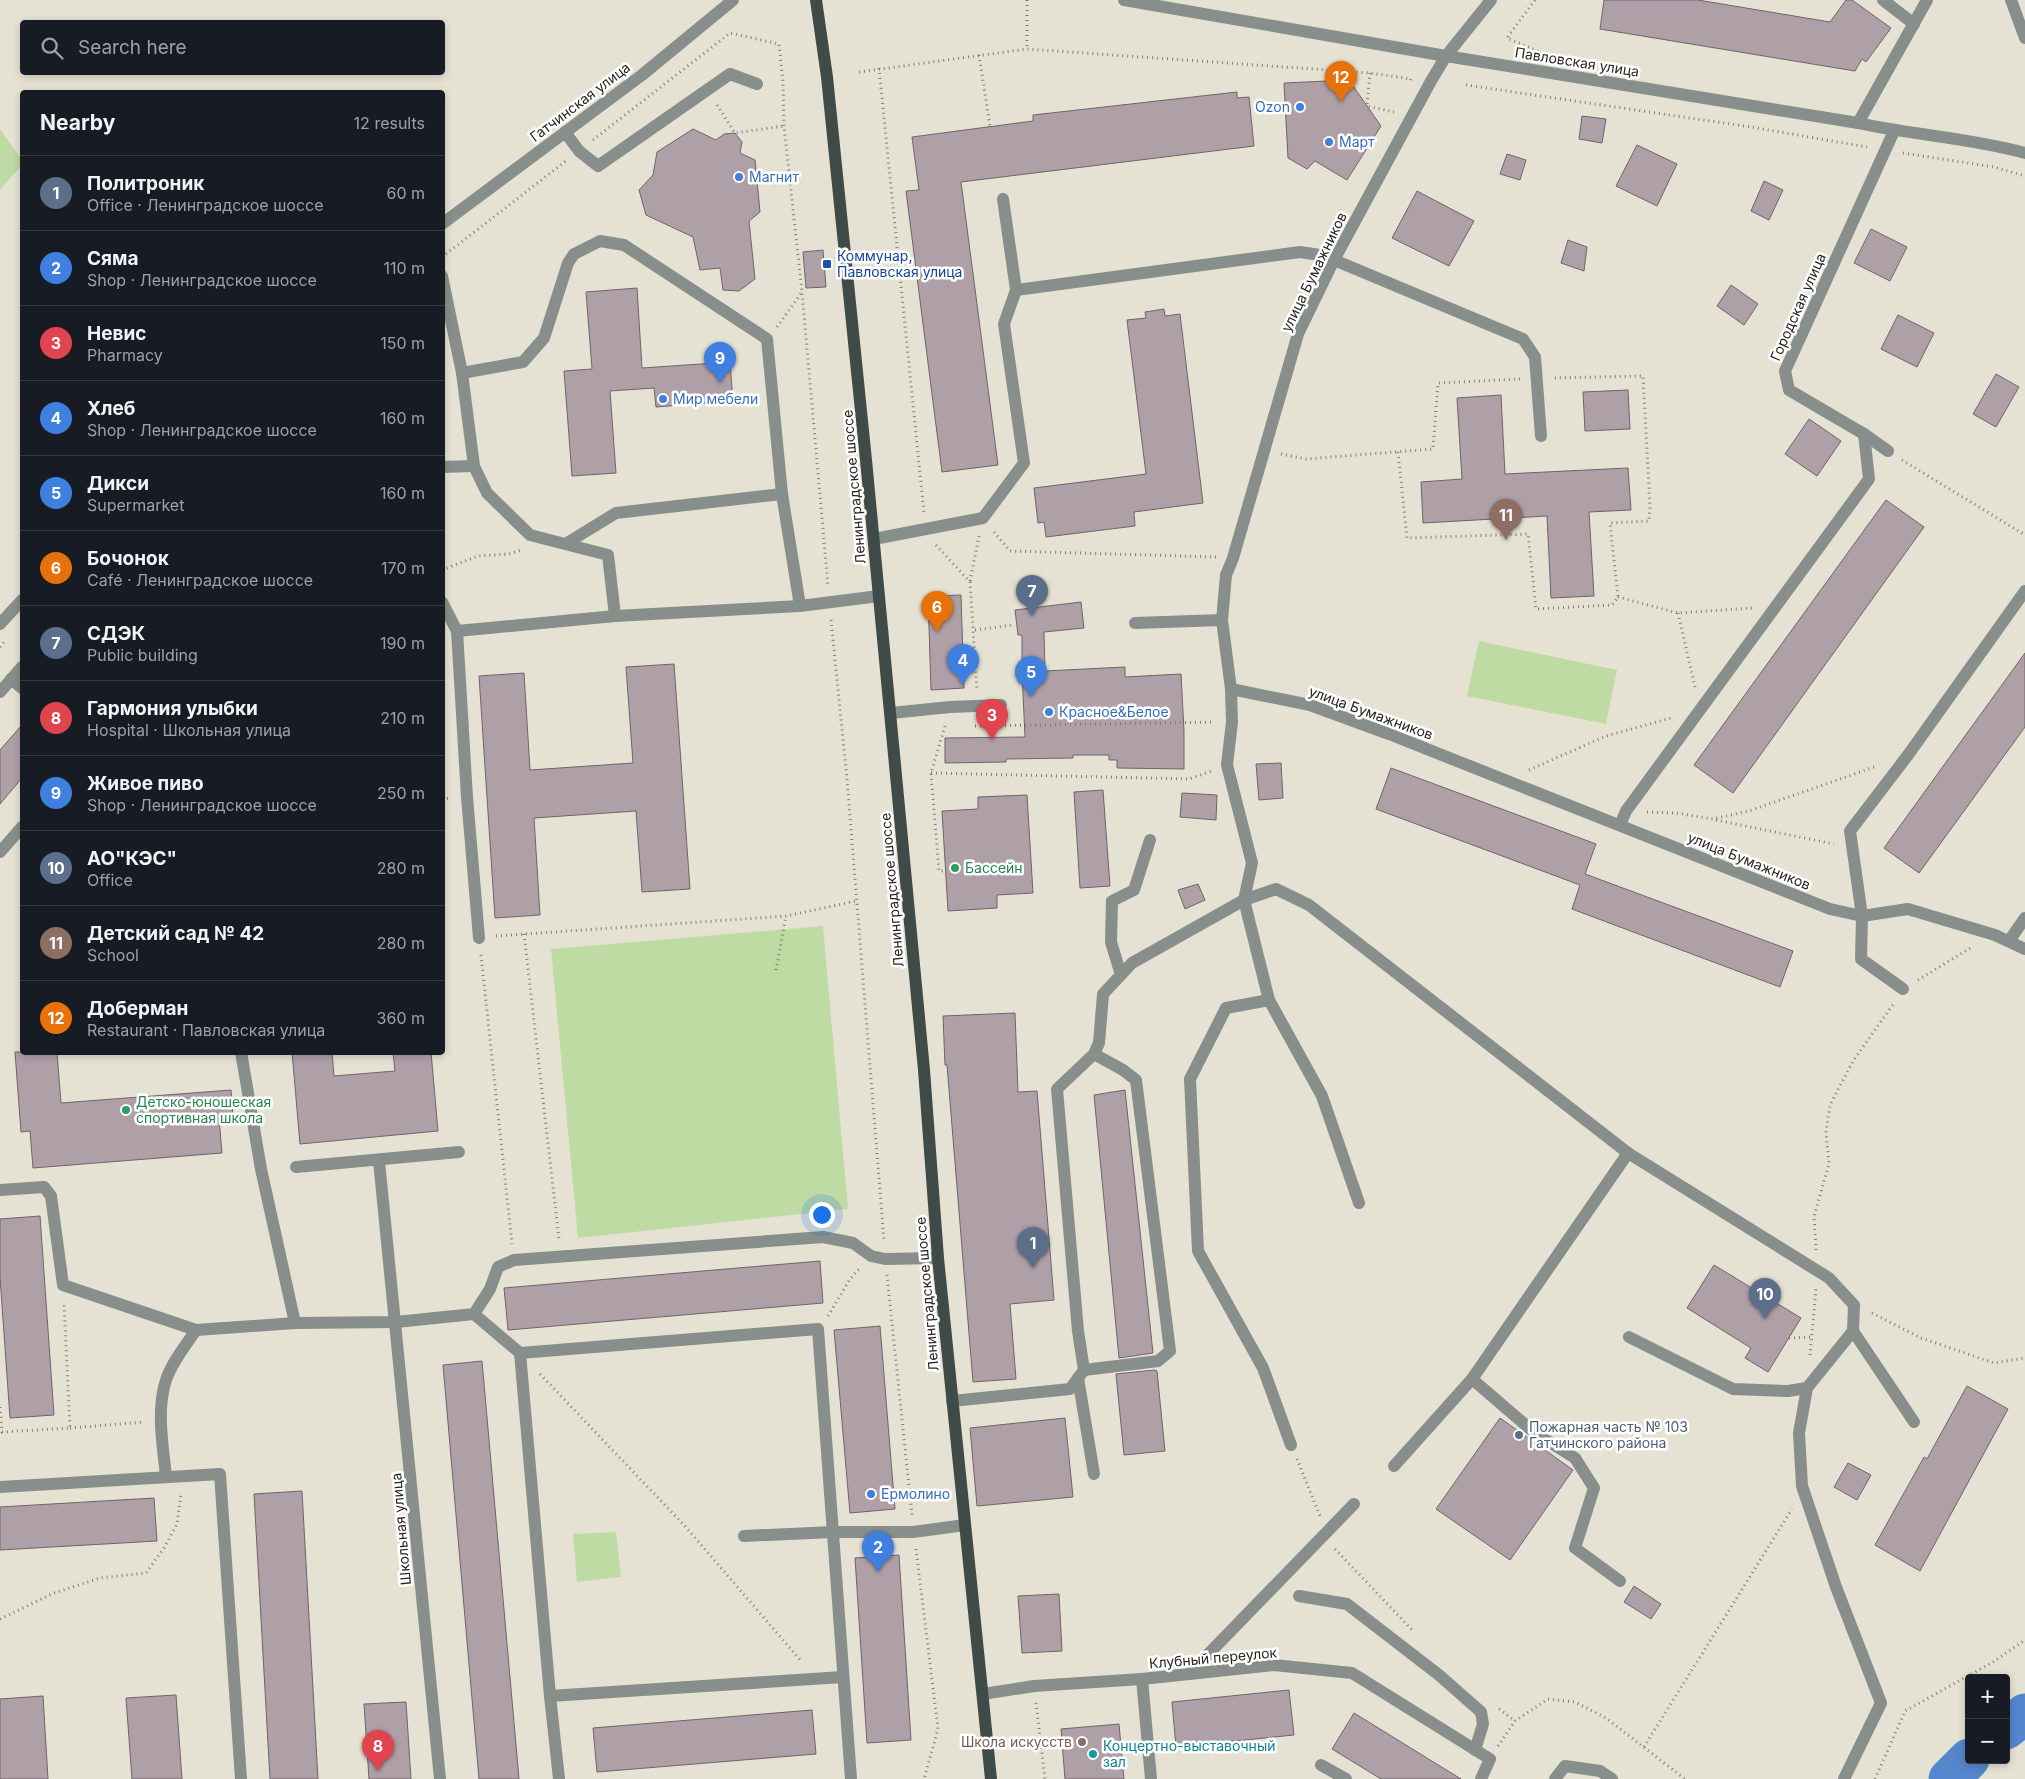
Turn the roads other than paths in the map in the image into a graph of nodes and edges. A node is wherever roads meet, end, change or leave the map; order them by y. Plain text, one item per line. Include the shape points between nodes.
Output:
1 (734, 0) edge
2 (816, 0) edge
3 (1124, 0) edge
4 (1491, 0) edge
5 (1883, 0) edge
6 (1927, 0) edge
7 (2011, 0) edge
8 (1914, 24) junction
9 (2025, 38) edge
10 (1446, 56) junction
11 (756, 84) dead end
12 (1858, 122) junction
13 (1894, 130) junction
14 (565, 132) junction
15 (2025, 153) edge
16 (1003, 199) dead end
17 (445, 222) edge
18 (1334, 260) junction
19 (1016, 290) junction
20 (445, 291) edge
21 (462, 373) junction
22 (1864, 434) junction
23 (1541, 436) dead end
24 (1888, 451) road end
25 (474, 466) junction
26 (445, 467) edge
27 (782, 494) junction
28 (874, 539) junction
29 (566, 543) junction
30 (2025, 591) edge
31 (879, 596) junction
32 (20, 602) edge
33 (800, 606) junction
34 (445, 608) edge
35 (615, 616) junction
36 (1222, 620) junction
37 (1135, 622) dead end
38 (0, 624) edge
39 (457, 631) junction
40 (20, 669) edge
41 (11, 679) junction
42 (20, 686) edge
43 (1231, 689) junction
44 (0, 692) edge
45 (1001, 705) dead end
46 (891, 713) junction
47 (1620, 825) junction
48 (20, 829) edge
49 (1150, 840) dead end
50 (0, 852) edge
51 (1244, 900) junction
52 (1862, 916) junction
53 (2025, 918) edge
54 (479, 938) road end
55 (2009, 941) junction
56 (2025, 949) edge
57 (1121, 975) junction
58 (1903, 989) road end
59 (1269, 1000) junction
60 (1094, 1054) junction
61 (242, 1055) edge
62 (459, 1152) dead end
63 (1628, 1153) junction
64 (379, 1160) junction
65 (296, 1167) dead end
66 (0, 1190) edge
67 (1359, 1203) dead end
68 (938, 1258) junction
69 (474, 1314) junction
70 (396, 1322) junction
71 (295, 1323) junction
72 (196, 1330) junction
73 (1853, 1331) junction
74 (1629, 1337) dead end
75 (520, 1353) junction
76 (1081, 1374) junction
77 (1472, 1379) junction
78 (1807, 1388) junction
79 (952, 1401) junction
80 (1914, 1422) dead end
81 (1291, 1445) road end
82 (1394, 1466) dead end
83 (1094, 1474) dead end
84 (166, 1477) junction
85 (0, 1487) edge
86 (1354, 1504) dead end
87 (965, 1526) junction
88 (833, 1532) junction
89 (744, 1536) dead end
90 (1620, 1581) dead end
91 (1299, 1596) dead end
92 (1189, 1674) junction
93 (844, 1677) junction
94 (1142, 1679) junction
95 (983, 1694) junction
96 (550, 1696) junction
97 (1476, 1750) junction
98 (1321, 1765) dead end
99 (241, 1779) edge
100 (440, 1779) edge
101 (559, 1779) edge
102 (851, 1779) edge
103 (991, 1779) edge
104 (1151, 1779) edge
105 (1346, 1779) edge
106 (1481, 1779) edge
107 (1555, 1779) edge
108 (1612, 1779) edge
109 (1844, 1779) edge

1 - 14 street, Гатчинская улица
2 - 28 main road, Ленинградское шоссе via 829,95
3 - 10 street, Павловская улица
4 - 10 street, улица Бумажников
5 - 8 street
6 - 8 street
7 - 9 street
8 - 12 street
10 - 12 street, Павловская улица
10 - 18 street, улица Бумажников
11 - 14 street via 730,74 598,166 579,151
12 - 13 street, Павловская улица
13 - 15 street, Павловская улица via 1996,145
13 - 22 street, Городская улица via 1785,371 1789,390
14 - 17 street, Гатчинская улица
16 - 19 street
18 - 19 street via 1300,252
18 - 23 street via 1523,339 1535,357
18 - 36 street, улица Бумажников via 1298,334 1226,575
19 - 28 street via 1004,324 1024,464 983,518
20 - 21 street
21 - 25 street
21 - 27 street via 523,362 544,338 568,263 574,254 600,241 624,245 767,339
22 - 24 street, Городская улица
22 - 47 street via 1869,479 1626,811
25 - 26 street
25 - 29 street via 487,493 530,535
27 - 29 street via 616,512
27 - 33 street
28 - 31 main road, Ленинградское шоссе
29 - 35 street via 608,555
30 - 52 street via 1850,831
31 - 33 street
31 - 46 main road, Ленинградское шоссе
32 - 38 street
33 - 35 street
34 - 39 street
35 - 39 street
36 - 37 street
36 - 43 street, улица Бумажников
39 - 54 street
40 - 41 street
41 - 42 street
41 - 44 street
43 - 47 street, улица Бумажников via 1310,706
43 - 51 street via 1232,722 1227,765 1252,863
45 - 46 street
46 - 68 main road, Ленинградское шоссе
47 - 52 street, улица Бумажников via 1830,909
48 - 50 street
49 - 57 street via 1134,890 1112,901 1111,942
51 - 57 street via 1132,963
51 - 59 street
51 - 63 street via 1276,889 1309,905
52 - 55 street, улица Бумажников via 1908,909
52 - 58 street via 1861,958
53 - 55 street
55 - 56 street, улица Бумажников
57 - 60 street via 1103,994 1099,1043
59 - 67 street via 1322,1096
59 - 81 street via 1226,1008 1190,1079 1198,1251 1263,1368
60 - 76 street via 1057,1089
60 - 76 street via 1136,1080 1170,1351 1158,1361
61 - 71 street via 261,1169
62 - 64 street
63 - 73 street via 1829,1278 1854,1305
63 - 77 street
64 - 65 street
64 - 70 street, Школьная улица
66 - 72 street via 44,1187 51,1196 63,1285
68 - 69 street via 886,1260 871,1256 853,1243 823,1237 514,1260 498,1267 490,1289
68 - 79 main road, Ленинградское шоссе
69 - 70 street
69 - 75 street
70 - 71 street
70 - 100 street, Школьная улица
71 - 72 street
72 - 84 street via 166,1379 160,1408
73 - 78 street
73 - 80 street
74 - 78 street via 1732,1389 1788,1391
75 - 88 street via 818,1329
75 - 96 street
76 - 79 street via 1070,1389
76 - 83 street
77 - 82 street
77 - 90 street via 1535,1433 1575,1458 1594,1488 1575,1548
78 - 109 street via 1799,1433 1802,1486 1836,1587 1881,1703
79 - 87 main road, Ленинградское шоссе
84 - 85 street
84 - 99 street via 220,1474
86 - 92 street
87 - 88 street via 913,1532
87 - 95 main road, Ленинградское шоссе
88 - 89 street
88 - 93 street
91 - 97 street via 1347,1604 1439,1675 1481,1712 1483,1724
92 - 94 street, Клубный переулок
92 - 97 street, Клубный переулок via 1274,1666 1352,1673
93 - 96 street
93 - 102 street
94 - 95 street, Клубный переулок via 1034,1686
94 - 104 street
95 - 103 main road, Ленинградское шоссе
96 - 101 street
97 - 106 street, Клубный переулок via 1490,1759
98 - 105 street
107 - 108 street via 1565,1766 1600,1771

